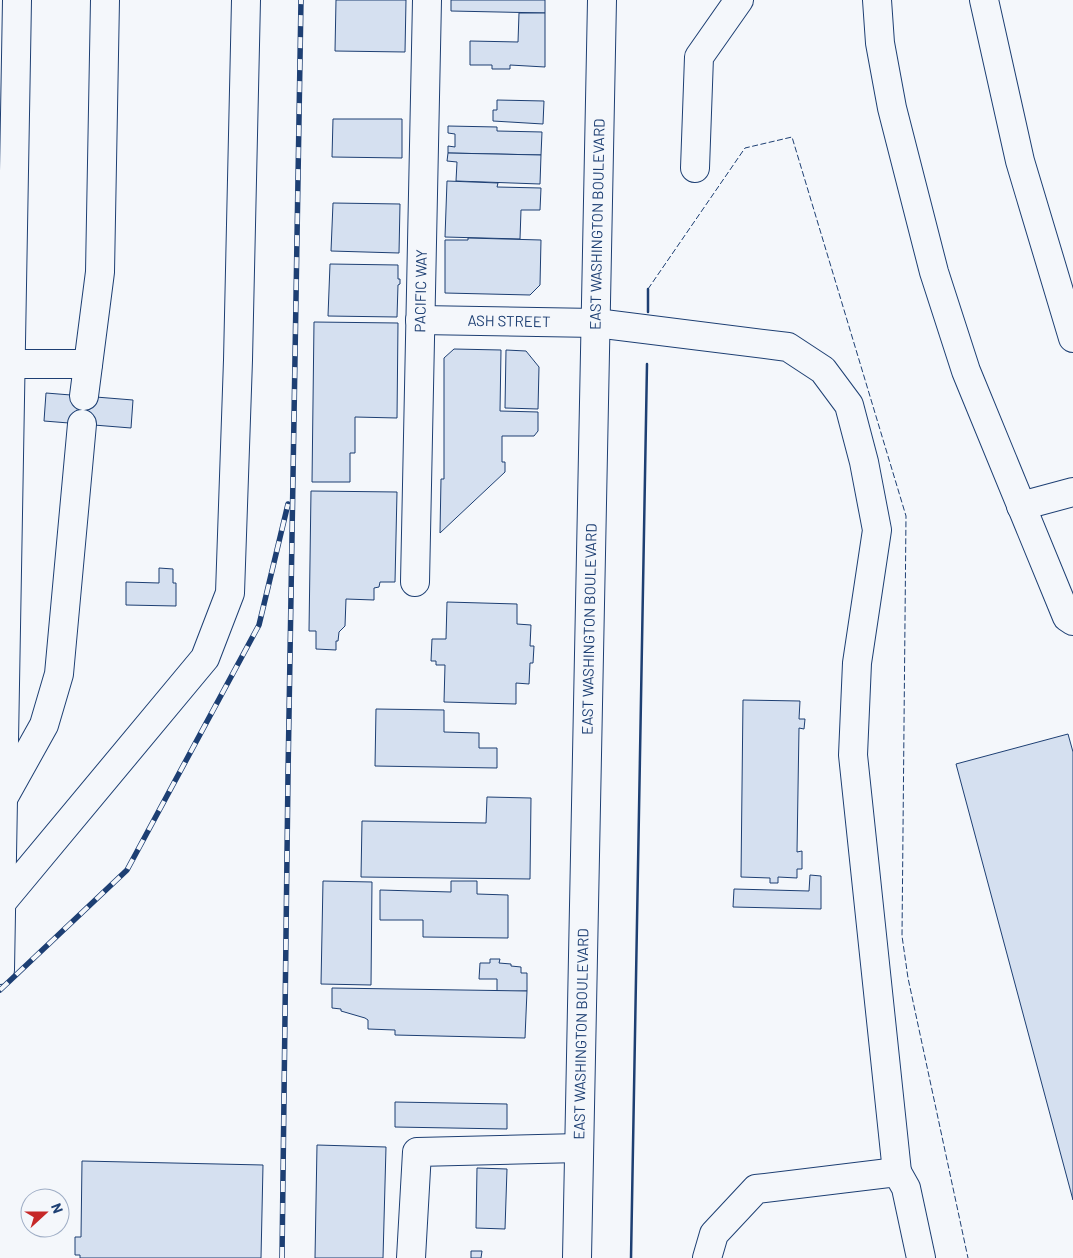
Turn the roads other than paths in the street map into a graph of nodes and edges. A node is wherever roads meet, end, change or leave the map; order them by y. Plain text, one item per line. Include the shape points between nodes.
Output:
1 (17, 0) edge
2 (105, 0) edge
3 (246, 0) edge
4 (427, 0) edge
5 (602, 0) edge
6 (739, 0) edge
7 (876, 0) edge
8 (984, 0) edge
9 (695, 168) dead end
10 (420, 320) junction
11 (596, 323) junction
12 (1073, 338) edge
13 (5, 364) edge
14 (88, 364) junction
15 (84, 396) dead end
16 (82, 424) dead end
17 (1073, 492) edge
18 (1022, 506) junction
19 (415, 582) dead end
20 (1073, 621) edge
21 (4, 796) junction
22 (2, 902) junction
23 (0, 970) edge
24 (579, 1148) junction
25 (897, 1172) junction
26 (411, 1258) edge
27 (577, 1258) edge
28 (707, 1258) edge
29 (921, 1258) edge

1 - 13 main road
2 - 14 main road via 100,272
3 - 22 main road via 230,593 205,658
4 - 10 main road, PACIFIC WAY
5 - 11 main road, EAST WASHINGTON BOULEVARD
6 - 9 main road via 699,57
7 - 18 main road via 892,108 934,272 966,371
8 - 12 main road via 1020,161
10 - 11 main road, ASH STREET
10 - 19 main road, PACIFIC WAY
11 - 24 main road, EAST WASHINGTON BOULEVARD
11 - 25 main road, ASH STREET via 788,347 823,370 849,405 877,530 857,664 854,755
13 - 14 main road
13 - 21 main road
14 - 15 main road
16 - 21 main road via 59,674 44,725
17 - 18 main road
18 - 20 main road via 1067,617
21 - 22 main road
22 - 23 main road
24 - 26 main road via 417,1152
24 - 27 main road, EAST WASHINGTON BOULEVARD
25 - 28 main road via 756,1189 714,1234
25 - 29 main road, ASH STREET via 906,1188

